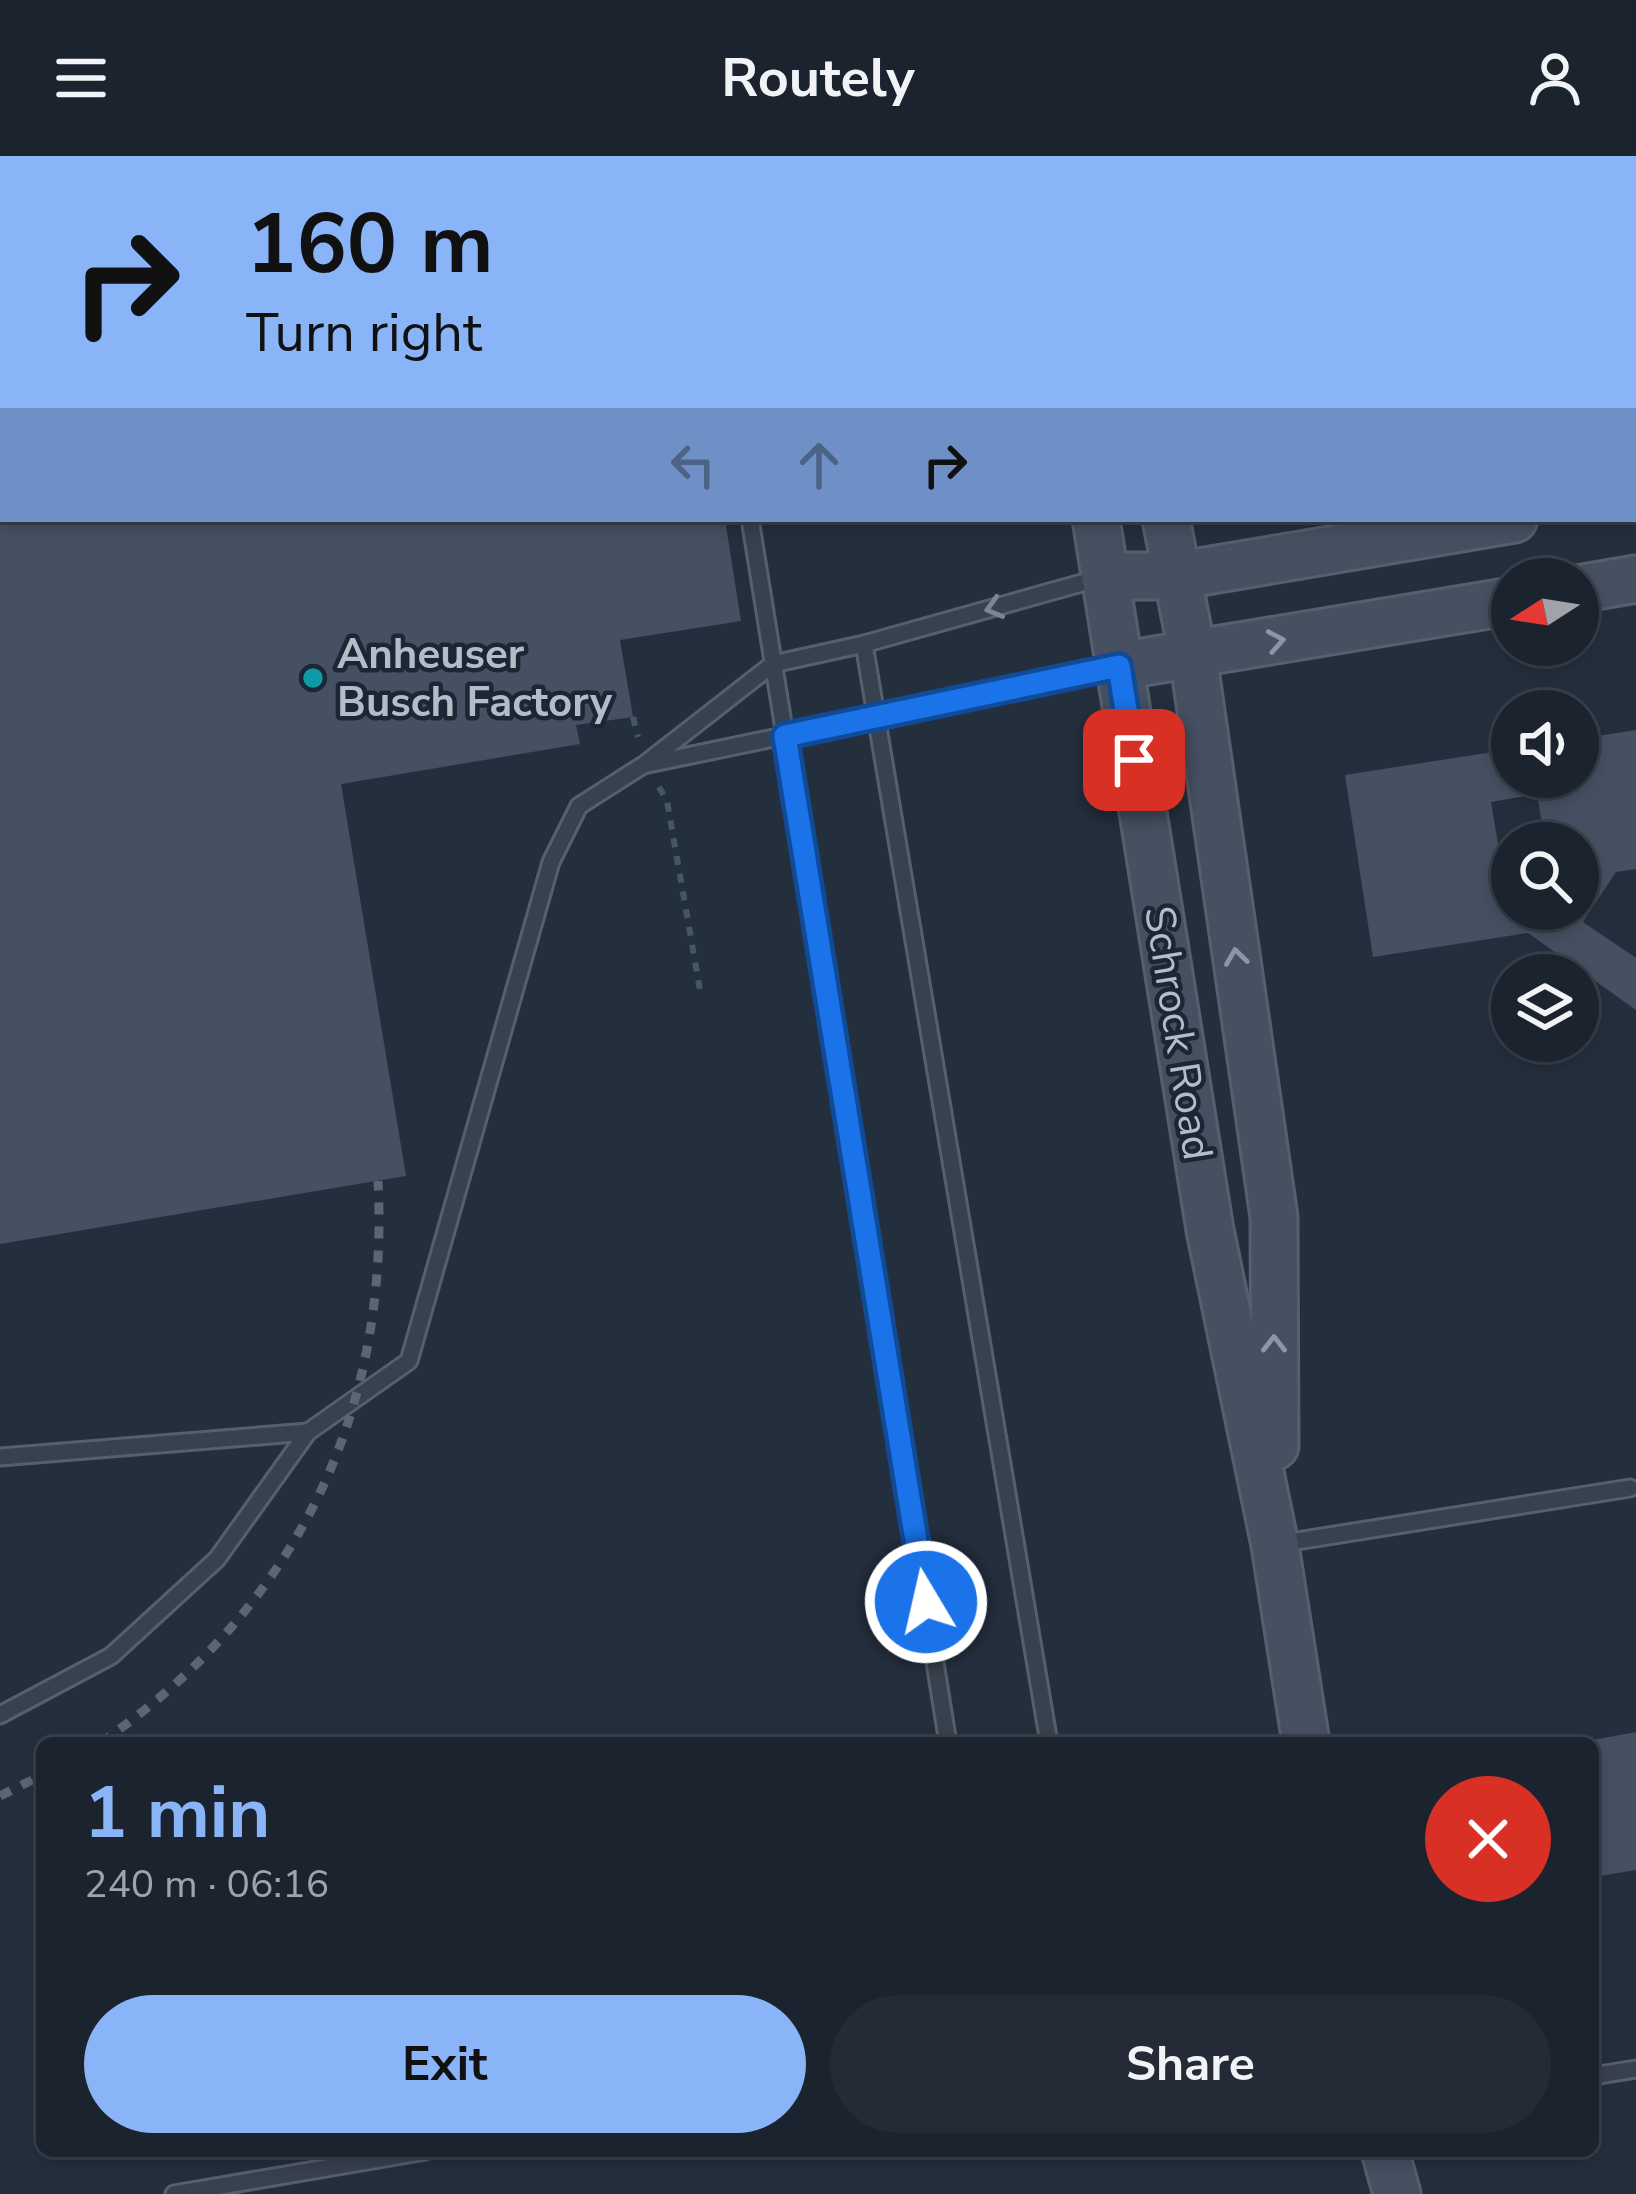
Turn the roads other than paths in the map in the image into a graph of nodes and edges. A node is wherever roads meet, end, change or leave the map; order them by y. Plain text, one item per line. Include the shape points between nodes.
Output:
1 (750, 522) edge
2 (1097, 522) edge
3 (1167, 522) edge
4 (1496, 522) edge
5 (1107, 576) junction
6 (1176, 576) junction
7 (1636, 580) edge
8 (1599, 586) edge
9 (1491, 605) edge
10 (864, 644) junction
11 (1193, 656) junction
12 (773, 664) junction
13 (1119, 666) junction
14 (876, 717) junction
15 (785, 736) junction
16 (645, 764) junction
17 (308, 1432) junction
18 (0, 1456) edge
19 (1630, 1488) dead end
20 (1275, 1545) junction
21 (0, 1715) edge
22 (947, 1737) edge
23 (1048, 1737) edge
24 (1305, 1737) edge
25 (1636, 2068) edge
26 (1599, 2075) edge
27 (391, 2157) edge
28 (1387, 2157) edge
29 (174, 2194) edge
30 (1397, 2194) edge

1 - 12 lane
2 - 5 main road, Schrock Road
3 - 6 main road, Schrock Road
4 - 6 main road
5 - 6 main road
5 -> 10 lane
5 - 13 main road, Schrock Road
6 - 11 main road, Schrock Road
7 - 8 main road
11 -> 9 main road
10 - 12 lane
10 - 14 lane
11 - 13 main road
20 -> 11 main road, Schrock Road via 1274,1217
12 - 15 lane
12 - 16 lane
13 - 14 lane
13 - 20 main road, Schrock Road via 1210,1230
14 - 15 lane
14 - 23 lane
15 - 16 lane
15 - 22 lane
16 - 17 lane via 579,806 551,862 409,1361
17 - 18 lane
17 - 21 lane via 217,1559 111,1656
19 - 20 lane
20 - 24 main road, Schrock Road
25 - 26 lane
27 - 29 lane
28 - 30 main road

